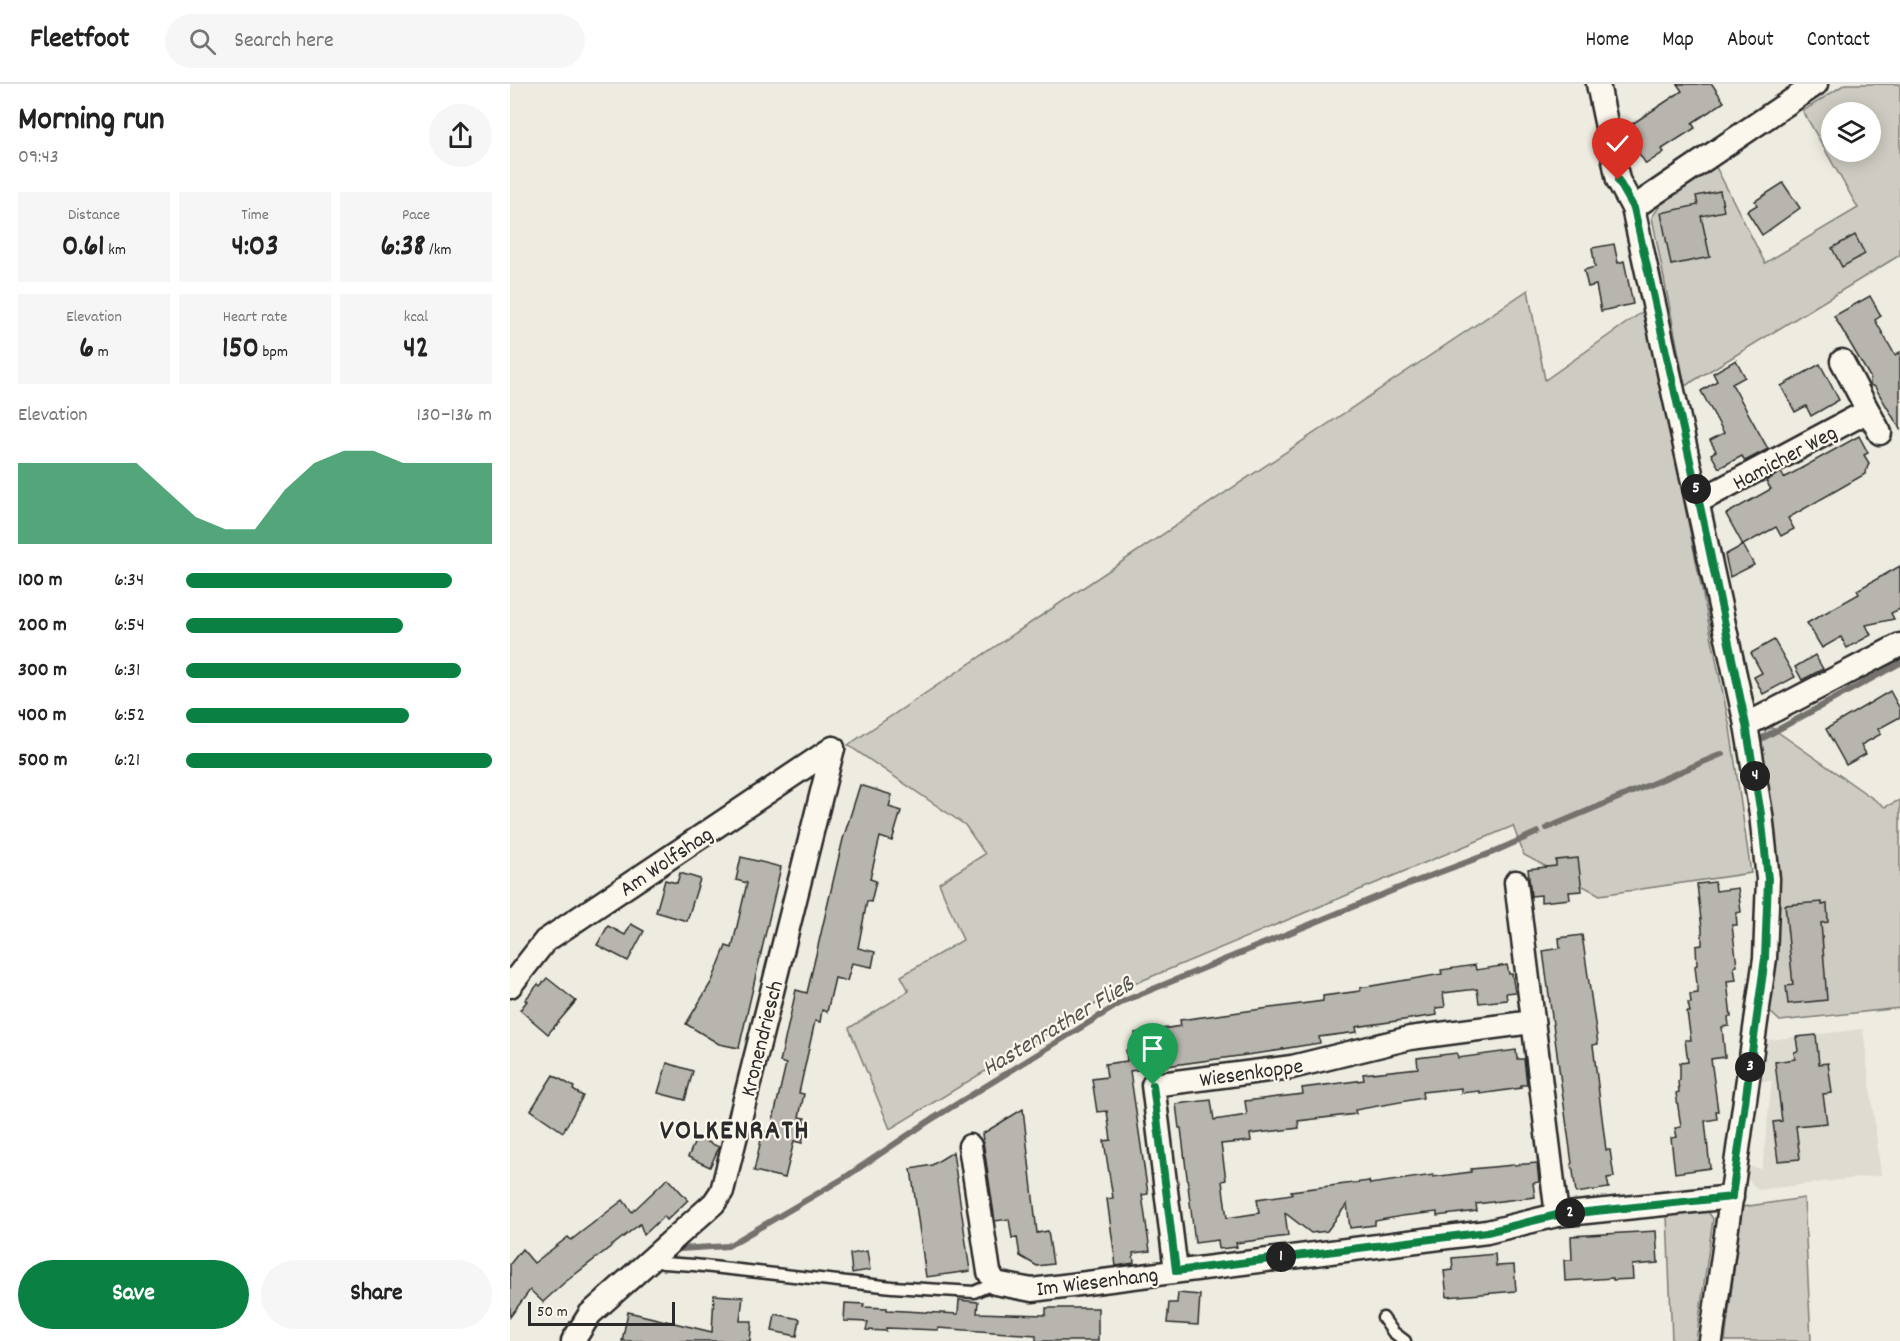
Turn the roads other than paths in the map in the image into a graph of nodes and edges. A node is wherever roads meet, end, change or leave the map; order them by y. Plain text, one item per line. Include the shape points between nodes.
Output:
1 (1598, 84) edge
2 (1816, 84) edge
3 (1634, 208) junction
4 (1842, 361) dead end
5 (1868, 411) junction
6 (1880, 433) dead end
7 (1699, 501) junction
8 (1900, 645) edge
9 (1746, 725) junction
10 (832, 748) joint
11 (1516, 882) dead end
12 (510, 986) edge
13 (1533, 1022) junction
14 (970, 1146) dead end
15 (1732, 1197) junction
16 (1557, 1215) junction
17 (653, 1259) junction
18 (1176, 1271) junction
19 (994, 1283) junction
20 (1383, 1318) dead end
21 (573, 1341) edge
22 (1405, 1341) edge
23 (1711, 1341) edge

1 - 3 street via 1618,180
2 - 3 street
3 - 7 street
4 - 5 street
5 - 6 street
5 - 7 street, Hamicher Weg
7 - 9 street
8 - 9 street
9 - 15 street via 1768,879 1765,958
10 - 12 street, Am Wolfshag via 545,941
10 - 17 street, Kronendriesch via 722,1191
11 - 13 street
13 - 16 street
13 - 18 street, Wiesenkoppe via 1410,1038 1292,1067 1153,1085
14 - 19 street via 989,1272
15 - 16 street, Im Wiesenhang
15 - 23 street
16 - 18 street, Im Wiesenhang via 1487,1232
17 - 19 lane via 892,1287 974,1292
17 - 21 street, Kronendriesch via 590,1314
18 - 19 street, Im Wiesenhang via 1032,1290
20 - 22 lane

